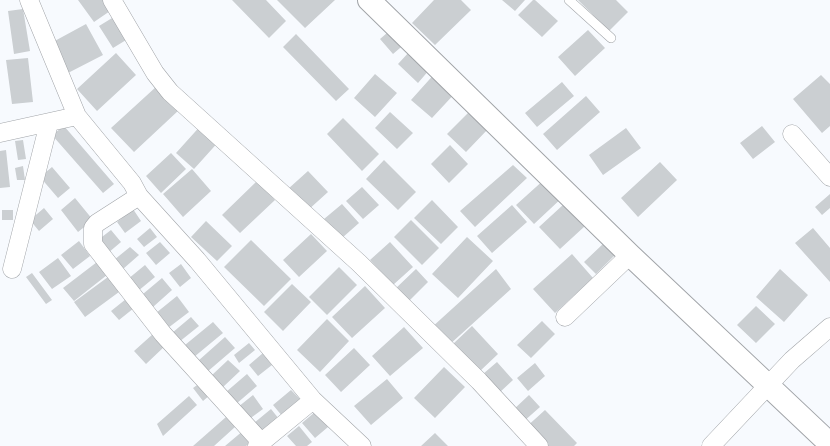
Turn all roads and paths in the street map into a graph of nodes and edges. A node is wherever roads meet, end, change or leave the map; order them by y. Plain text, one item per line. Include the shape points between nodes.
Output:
1 (29, 0) edge
2 (112, 0) edge
3 (369, 0) edge
4 (570, 0) edge
5 (611, 38) dead end
6 (77, 116) junction
7 (49, 123) junction
8 (0, 133) edge
9 (792, 134) dead end
10 (830, 177) edge
11 (139, 196) junction
12 (630, 255) junction
13 (12, 269) dead end
14 (565, 317) dead end
15 (830, 327) edge
16 (769, 384) junction
17 (314, 400) junction
18 (259, 444) edge
19 (830, 444) edge
20 (362, 446) edge
21 (539, 446) edge
22 (711, 446) edge

1 - 6 street
2 - 21 street via 170,92 359,263 479,381
3 - 12 street
4 - 5 lane
6 - 7 street
6 - 11 street
7 - 8 street
7 - 13 street
9 - 10 street
11 - 17 street
11 - 18 street via 97,223 93,228 93,244 163,334
12 - 14 street
12 - 16 street
15 - 16 street
16 - 19 street
16 - 22 street
17 - 18 street
17 - 20 street

